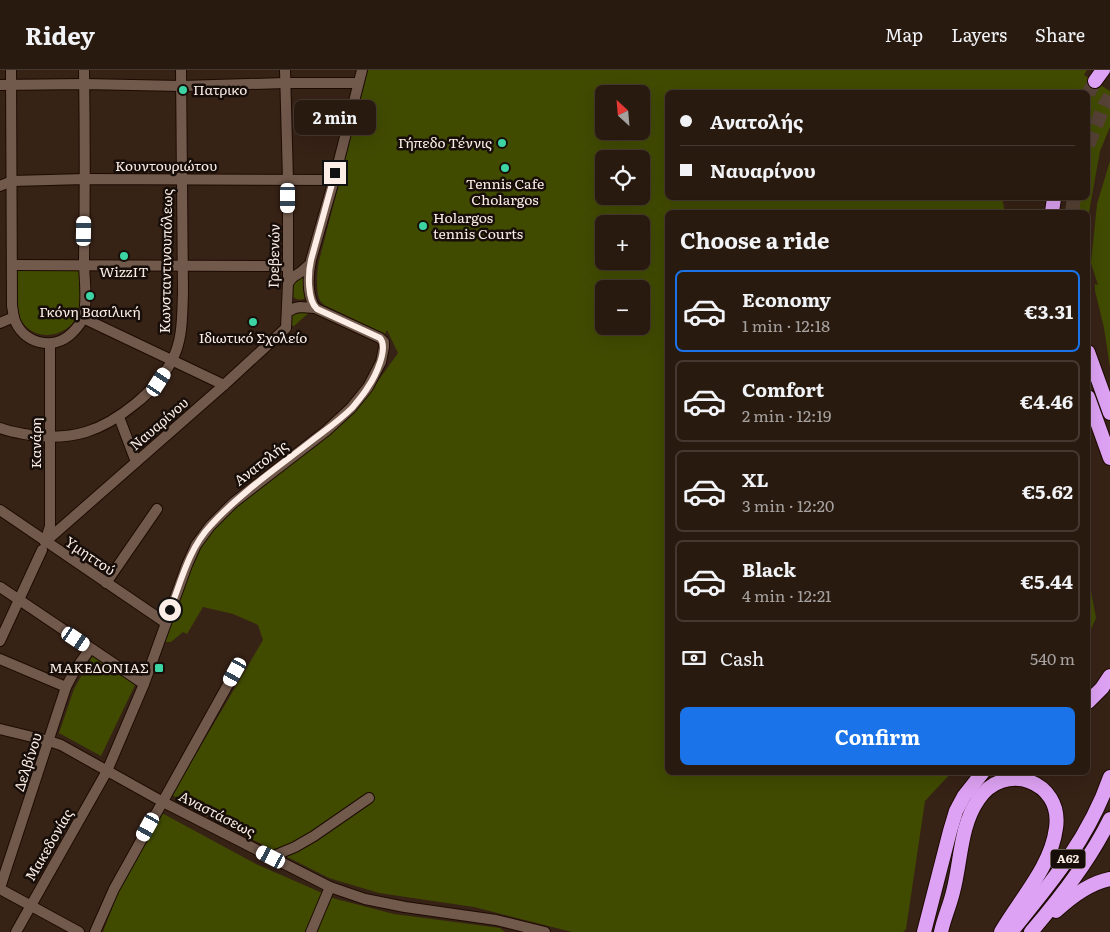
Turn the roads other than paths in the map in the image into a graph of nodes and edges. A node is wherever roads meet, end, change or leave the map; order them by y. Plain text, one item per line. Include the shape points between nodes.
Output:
1 (11, 70) edge
2 (84, 70) edge
3 (181, 70) edge
4 (285, 70) edge
5 (362, 70) edge
6 (285, 83) junction
7 (358, 83) junction
8 (84, 84) junction
9 (5, 85) edge
10 (181, 86) junction
11 (85, 179) junction
12 (181, 179) junction
13 (12, 180) junction
14 (288, 180) junction
15 (334, 180) junction
16 (0, 186) edge
17 (310, 264) junction
18 (12, 265) junction
19 (84, 266) junction
20 (182, 266) junction
21 (288, 274) junction
22 (288, 296) junction
23 (311, 298) junction
24 (315, 308) junction
25 (287, 312) junction
26 (14, 317) junction
27 (83, 318) junction
28 (0, 323) edge
29 (287, 323) joint
30 (50, 344) junction
31 (1090, 358) edge
32 (172, 360) junction
33 (224, 385) junction
34 (1090, 403) edge
35 (1110, 413) edge
36 (119, 417) junction
37 (0, 428) edge
38 (50, 437) junction
39 (1110, 458) edge
40 (136, 462) junction
41 (157, 509) dead end
42 (0, 510) edge
43 (44, 546) junction
44 (106, 583) junction
45 (0, 588) edge
46 (19, 601) junction
47 (166, 623) junction
48 (0, 641) edge
49 (90, 649) junction
50 (0, 660) edge
51 (235, 672) dead end
52 (1110, 676) edge
53 (144, 684) junction
54 (66, 687) junction
55 (1090, 700) edge
56 (0, 729) edge
57 (49, 741) junction
58 (107, 771) junction
59 (981, 775) edge
60 (1110, 776) edge
61 (369, 798) dead end
62 (163, 802) junction
63 (1110, 818) edge
64 (271, 857) junction
65 (1110, 879) edge
66 (330, 887) junction
67 (0, 889) edge
68 (31, 906) junction
69 (16, 932) edge
70 (79, 932) edge
71 (95, 932) edge
72 (311, 932) edge
73 (545, 932) edge
74 (924, 932) edge
75 (941, 932) edge
76 (1001, 932) edge
77 (1011, 932) edge
78 (1031, 932) edge
79 (1037, 932) edge

1 - 9 street
2 - 8 street
3 - 10 street, Κωνσταντινουπόλεως
4 - 6 street, Γρεβενών
5 - 7 street
6 - 7 street
6 - 10 street
6 - 14 street, Γρεβενών
7 - 15 street
8 - 9 street
8 - 10 street
8 - 11 street
9 - 13 street
10 - 12 street, Κωνσταντινουπόλεως
11 - 12 street, Κουντουριώτου
11 - 13 street, Κουντουριώτου
11 - 19 street
12 - 14 street, Κουντουριώτου
12 - 20 street, Κωνσταντινουπόλεως
13 - 16 street, Κουντουριώτου
13 - 18 street
14 - 15 street, Κουντουριώτου
14 - 21 street, Γρεβενών
15 - 17 street
17 - 21 street via 294,277
17 - 23 street
18 - 19 street
18 - 26 street
19 - 20 street
19 - 27 street
20 - 21 street
20 - 32 street, Κωνσταντινουπόλεως via 182,323
21 - 22 street, Γρεβενών
22 - 23 street via 294,302
22 - 25 street, Γρεβενών
23 - 24 street
24 - 25 street, Ανατολής via 300,307
24 - 47 street, Ανατολής via 380,338 384,342 381,362 368,387 351,408 233,503 210,526 196,545
25 - 29 street, Γρεβενών
26 - 28 street
26 - 30 street via 30,338
27 - 30 street via 69,336
27 - 32 street
29 - 33 street, Ναυαρίνου via 284,330
30 - 38 street, Κανάρη
31 - 35 highway
32 - 33 street
32 - 36 street, Κωνσταντινουπόλεως via 159,382
33 - 40 street, Ναυαρίνου
34 - 39 highway
36 - 38 street, Κωνσταντινουπόλεως via 96,429
36 - 40 street
37 - 38 street, Κωνσταντινουπόλεως
38 - 43 street, Κανάρη via 50,526
40 - 43 street, Ναυαρίνου
41 - 44 street
42 - 43 street, Υμηττού
43 - 44 street, Υμηττού
43 - 46 street
44 - 47 street, Υμηττού
45 - 46 street
46 - 48 street
46 - 49 street
47 - 53 street, Ανατολής
49 - 53 street
49 - 54 street, Δελβίνου
50 - 54 street
51 - 62 street
52 - 55 highway
53 - 58 street, Ανατολής
54 - 57 street, Δελβίνου
56 - 57 street, Αναστάσεως
57 - 58 street, Αναστάσεως
57 - 67 street, Δελβίνου
58 - 62 street, Αναστάσεως
58 - 68 street, Μακεδονίας
59 - 74 highway via 956,811
60 - 77 highway, Α62 via 1080,840
61 - 64 street via 314,836
62 - 64 street, Αναστάσεως
62 - 71 street via 114,889
63 - 78 highway, Α62 via 1075,876
64 - 66 street, Αναστάσεως
65 - 79 highway via 1082,890 1059,908
66 - 72 street
66 - 73 street, Αναστάσεως via 373,901 496,920
67 - 68 street
68 - 69 street, Μακεδονίας
68 - 70 street
75 - 76 highway via 954,892 968,818 982,794 1002,780 1012,778 1040,786 1054,804 1057,816 1045,864

